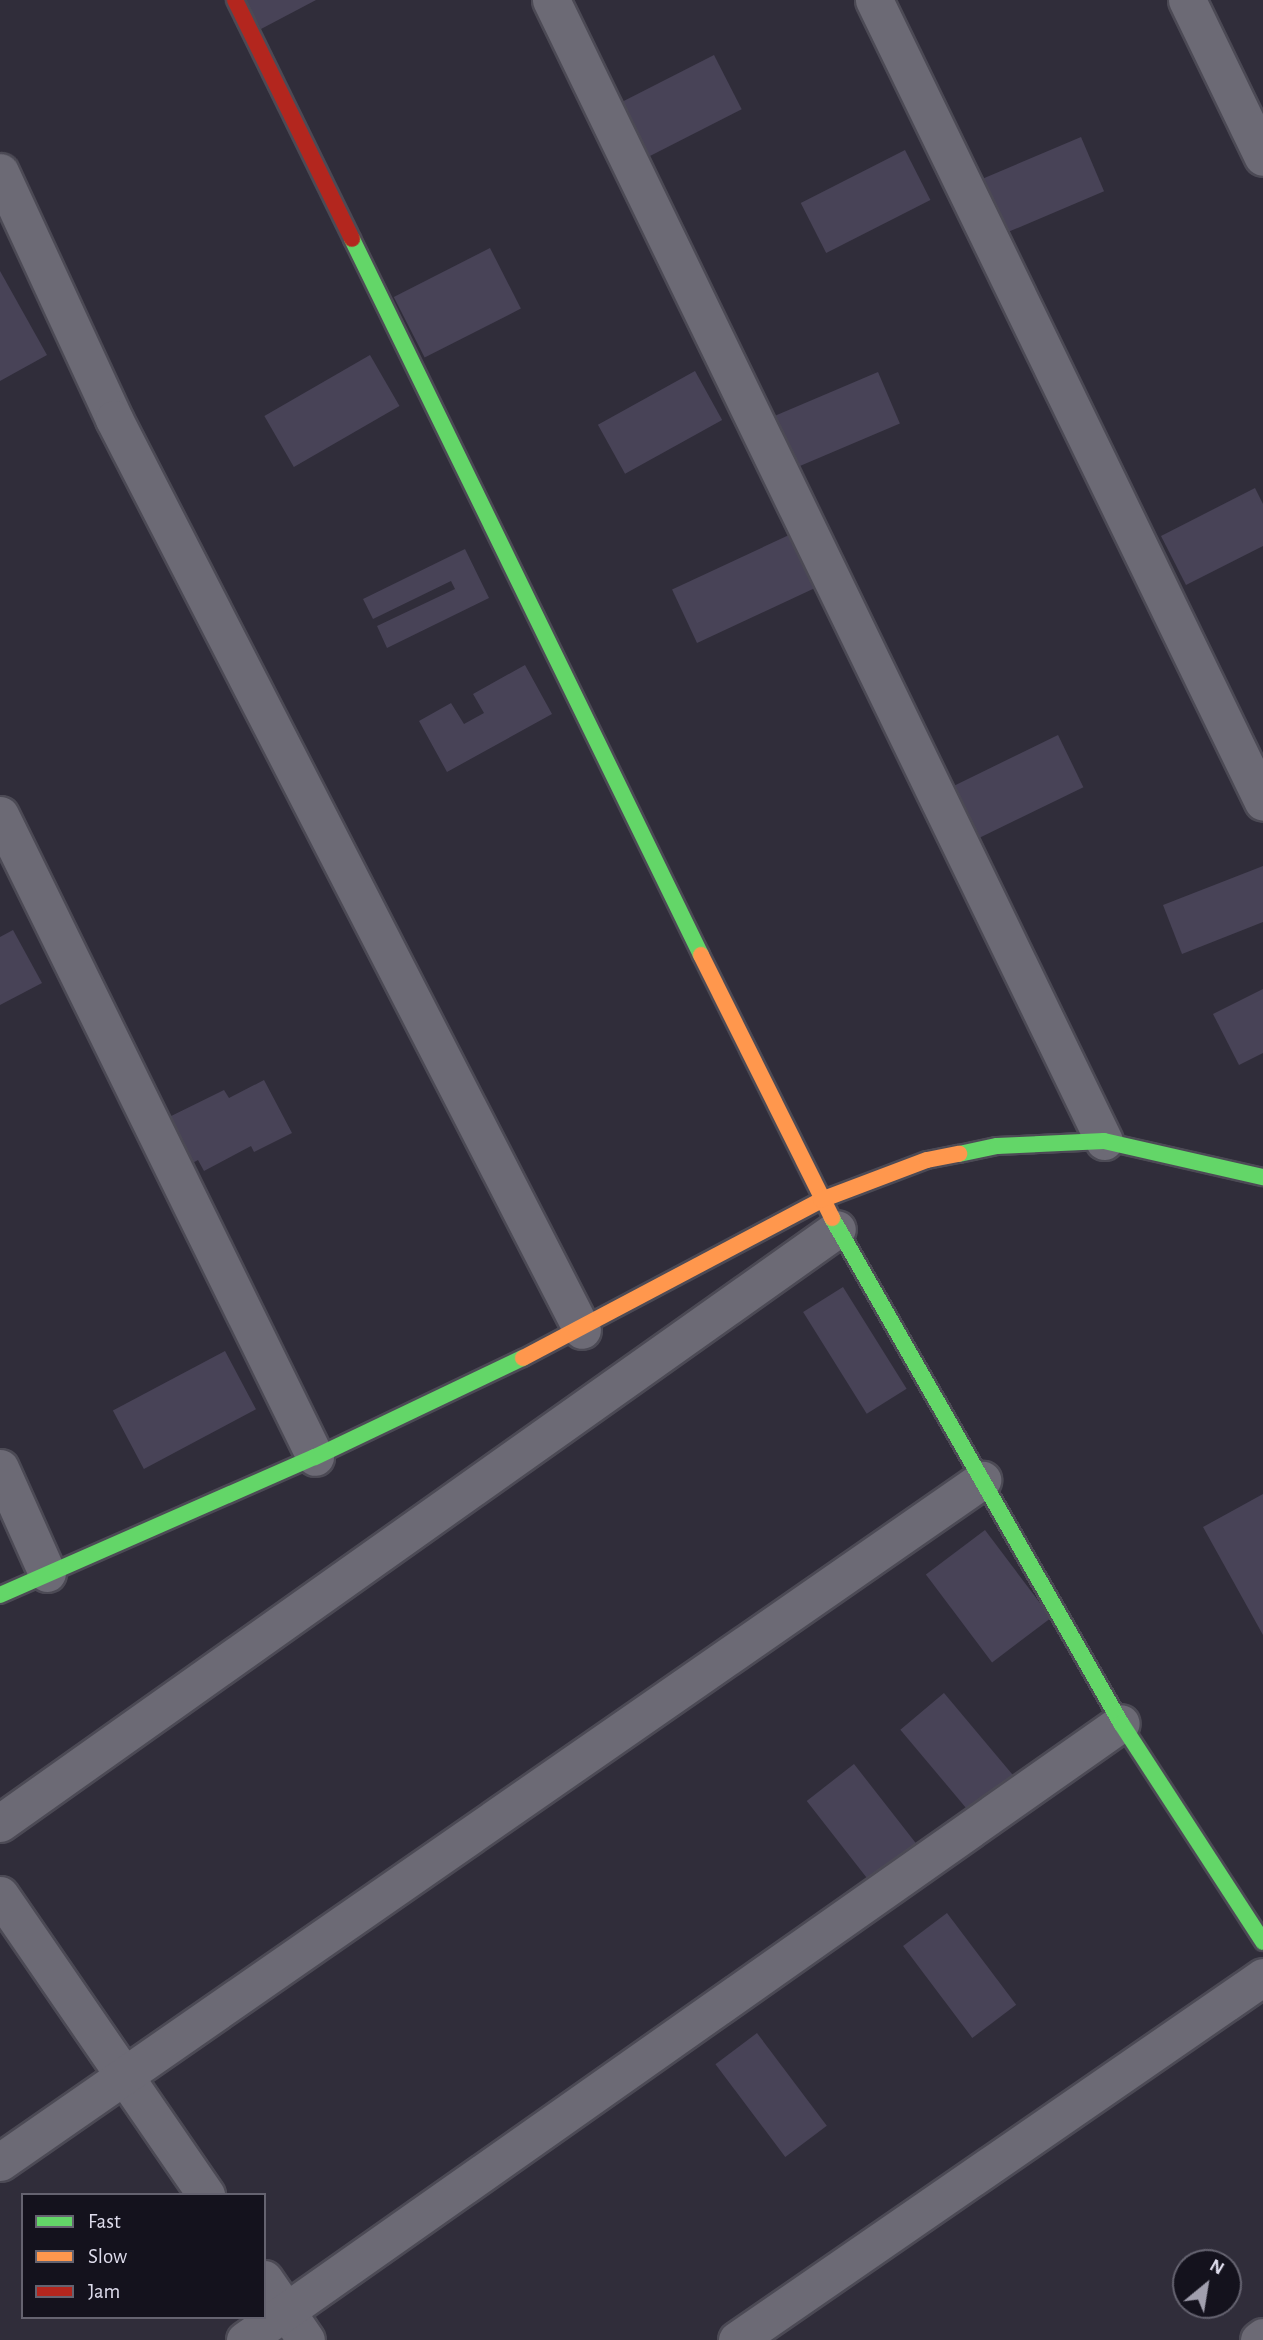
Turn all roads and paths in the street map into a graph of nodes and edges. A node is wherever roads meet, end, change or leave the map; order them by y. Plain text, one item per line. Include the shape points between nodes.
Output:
1 (235, 0) edge
2 (551, 0) edge
3 (874, 0) edge
4 (1187, 0) edge
5 (1263, 157) edge
6 (0, 172) edge
7 (1263, 802) edge
8 (0, 815) edge
9 (1104, 1141) junction
10 (1263, 1177) edge
11 (829, 1215) junction
12 (582, 1330) junction
13 (315, 1457) junction
14 (0, 1468) edge
15 (982, 1480) junction
16 (47, 1573) junction
17 (0, 1595) edge
18 (1121, 1723) junction
19 (0, 1823) edge
20 (0, 1895) edge
21 (1263, 1942) edge
22 (1263, 1977) edge
23 (123, 2073) junction
24 (0, 2162) edge
25 (205, 2193) edge
26 (266, 2282) edge
27 (296, 2326) edge
28 (1263, 2337) edge
29 (245, 2340) edge
30 (737, 2340) edge
31 (1259, 2340) edge

1 - 11 street
2 - 9 street
3 - 7 street
4 - 5 street
6 - 12 street via 114,419
8 - 13 street
9 - 10 street
9 - 11 street via 997,1146 927,1160
11 - 12 street
11 - 15 street
11 - 19 street
12 - 13 street
13 - 16 street
14 - 16 street
15 - 18 street
15 - 23 street
16 - 17 street
18 - 21 street
18 - 27 street
20 - 23 street
22 - 30 street
23 - 24 street
23 - 25 street
26 - 27 street
27 - 29 street
28 - 31 street

